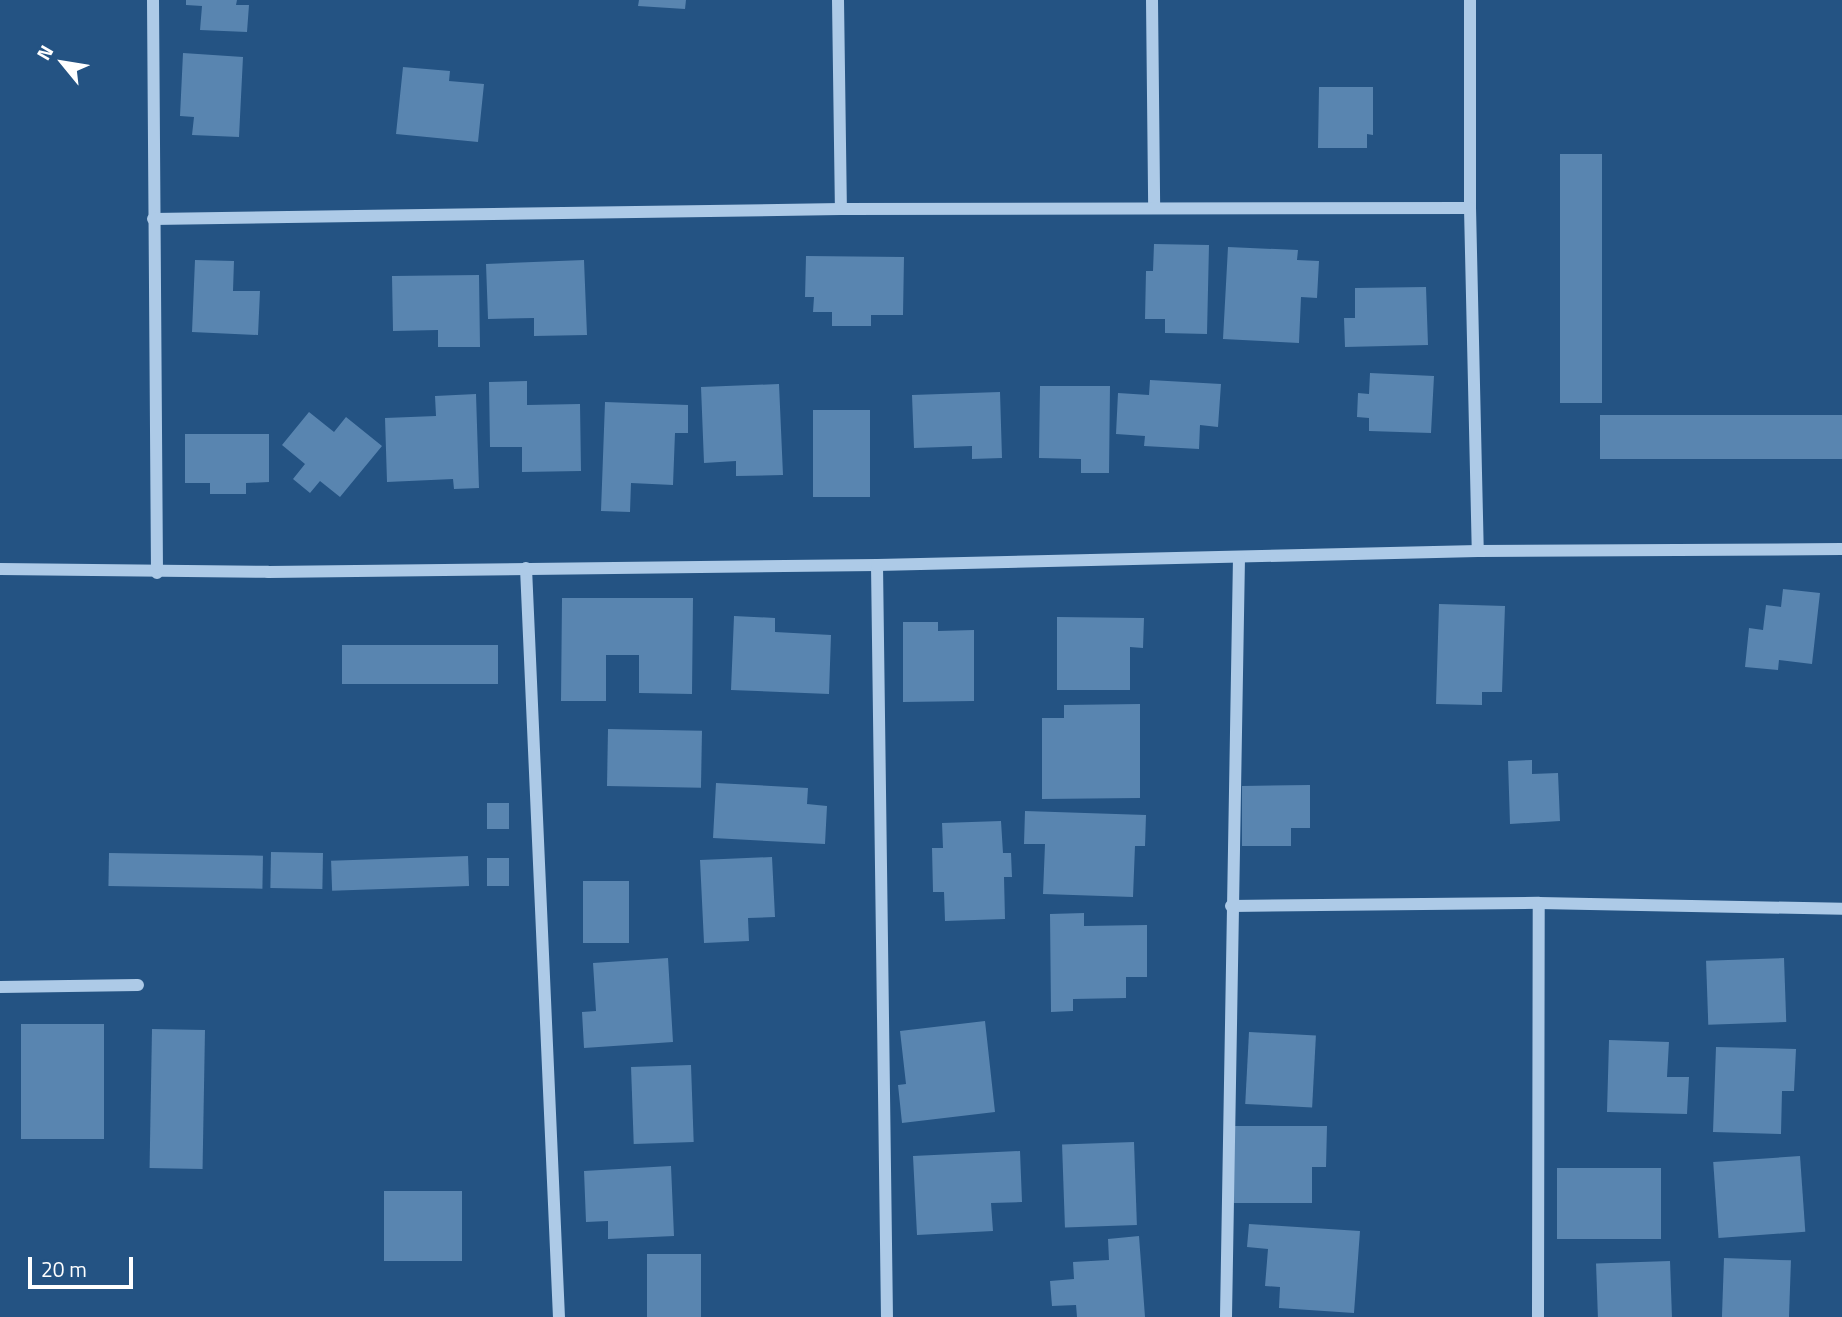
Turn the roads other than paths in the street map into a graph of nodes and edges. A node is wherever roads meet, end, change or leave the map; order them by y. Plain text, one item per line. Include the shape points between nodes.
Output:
1 (153, 0) edge
2 (838, 0) edge
3 (1152, 0) edge
4 (1471, 0) edge
5 (1154, 208) junction
6 (1470, 208) junction
7 (841, 209) junction
8 (153, 219) junction
9 (1842, 549) edge
10 (1478, 551) junction
11 (1239, 558) junction
12 (877, 565) junction
13 (526, 568) junction
14 (0, 569) edge
15 (157, 573) junction
16 (1539, 903) junction
17 (1231, 906) junction
18 (1842, 909) edge
19 (138, 985) dead end
20 (0, 988) edge
21 (559, 1317) edge
22 (887, 1317) edge
23 (1226, 1317) edge
24 (1538, 1317) edge

1 - 8 street
2 - 7 street
3 - 5 street
4 - 6 street
5 - 6 street
5 - 7 street
6 - 10 street
7 - 8 street
8 - 15 street
9 - 10 street
10 - 11 street
11 - 12 street
11 - 17 street
12 - 13 street
12 - 22 street
13 - 15 street
13 - 21 street
14 - 15 street
16 - 17 street
16 - 18 street
16 - 24 street
17 - 23 street
19 - 20 street

